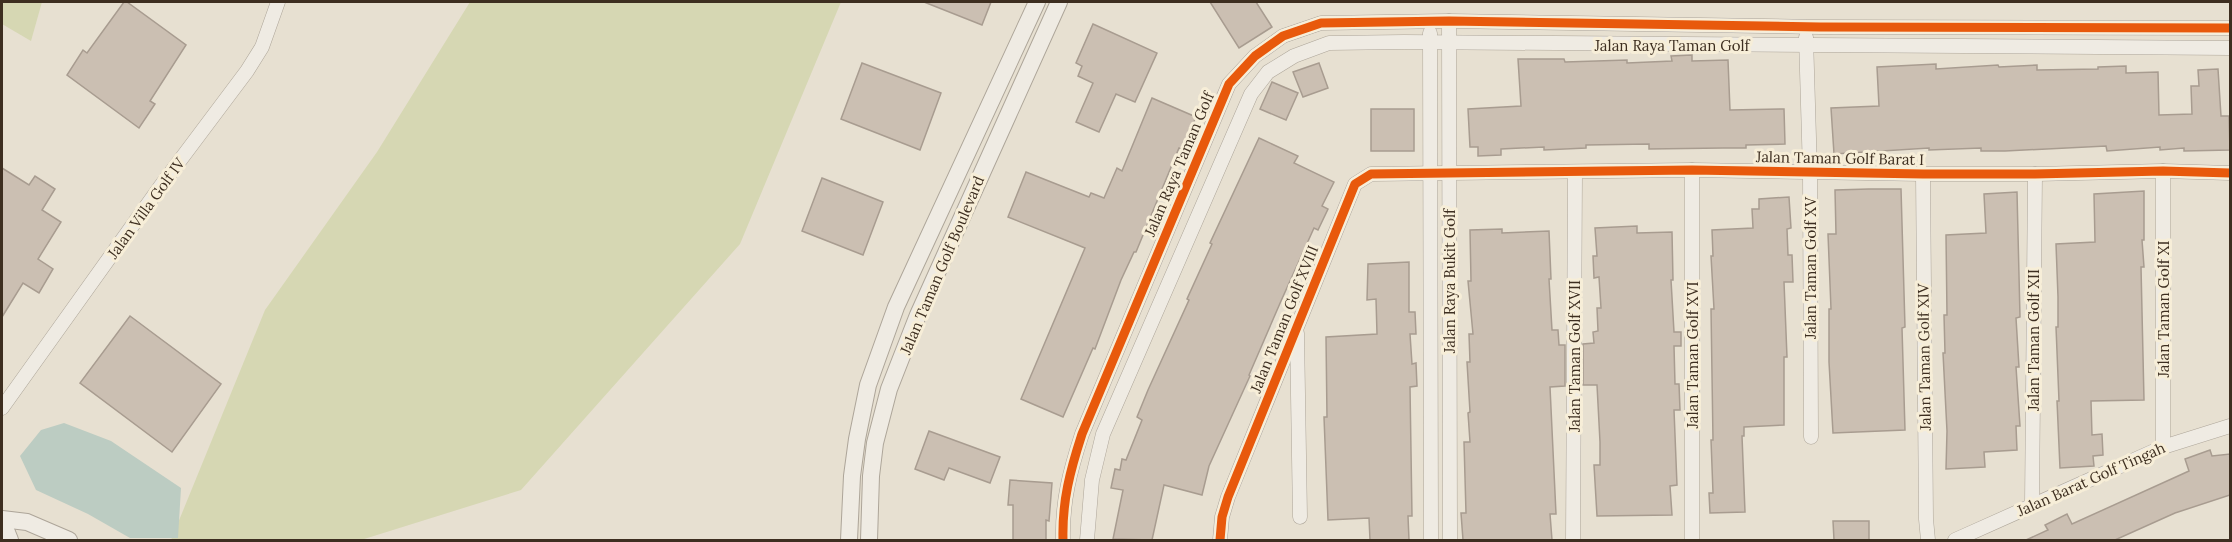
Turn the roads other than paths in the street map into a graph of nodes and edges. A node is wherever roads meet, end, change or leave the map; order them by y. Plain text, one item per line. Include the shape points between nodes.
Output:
1 (278, 2) edge
2 (1037, 2) edge
3 (1059, 2) edge
4 (1430, 21) junction
5 (1449, 21) junction
6 (1806, 26) junction
7 (2230, 28) edge
8 (1430, 42) junction
9 (1449, 43) junction
10 (1806, 45) junction
11 (2230, 48) edge
12 (1692, 170) junction
13 (2163, 171) junction
14 (1575, 172) junction
15 (1810, 172) junction
16 (1430, 173) junction
17 (1449, 173) junction
18 (2230, 173) edge
19 (1923, 174) junction
20 (2035, 174) junction
21 (1297, 326) junction
22 (2, 408) edge
23 (2230, 426) edge
24 (1811, 437) dead end
25 (2163, 447) junction
26 (2032, 505) junction
27 (1300, 517) dead end
28 (2, 520) edge
29 (10, 540) edge
30 (69, 540) edge
31 (849, 540) edge
32 (869, 540) edge
33 (1063, 540) edge
34 (1087, 540) edge
35 (1220, 540) edge
36 (1431, 540) edge
37 (1450, 540) edge
38 (1573, 540) edge
39 (1692, 540) edge
40 (1928, 540) edge
41 (1954, 540) edge

1 - 22 street, Jalan Villa Golf IV via 262,47 247,71
2 - 31 street, Jalan Taman Golf Boulevard via 896,307 868,385 852,476
3 - 32 street, Jalan Taman Golf Boulevard via 889,388 875,443
4 - 5 street, Jalan Raya Taman Golf
4 - 8 street, Jalan Raya Bukit Golf
4 - 33 street, Jalan Raya Taman Golf via 1321,23 1283,36 1255,56 1228,84 1082,434 1068,475
5 - 6 street, Jalan Raya Taman Golf
5 - 9 street, Jalan Raya Bukit Golf
6 - 7 street, Jalan Raya Taman Golf
6 - 10 street, Jalan Taman Golf XV
8 - 9 street, Jalan Raya Taman Golf
8 - 16 street, Jalan Raya Bukit Golf
8 - 34 street, Jalan Raya Taman Golf via 1329,43 1294,56 1268,72 1251,94 1103,434 1092,480
9 - 10 street, Jalan Raya Taman Golf
9 - 17 street, Jalan Raya Bukit Golf
10 - 11 street, Jalan Raya Taman Golf
10 - 15 street, Jalan Taman Golf XV
12 - 14 street, Jalan Taman Golf Barat I
12 - 15 street, Jalan Taman Golf Barat I
12 - 39 street, Jalan Taman Golf XVI
13 - 18 street, Jalan Taman Golf Barat I
13 - 20 street, Jalan Taman Golf Barat I
13 - 25 street, Jalan Taman Golf XI
14 - 17 street, Jalan Taman Golf Barat I
14 - 38 street, Jalan Taman Golf XVII
15 - 19 street, Jalan Taman Golf Barat I
15 - 24 street, Jalan Taman Golf XV
16 - 17 street, Jalan Taman Golf XVIII
16 - 21 street, Jalan Taman Golf XVIII via 1371,174 1355,184
16 - 36 street, Jalan Raya Bukit Golf
17 - 37 street, Jalan Raya Bukit Golf
19 - 20 street, Jalan Taman Golf Barat I
19 - 40 street, Jalan Taman Golf XIV
20 - 26 street, Jalan Taman Golf XII
21 - 27 street
21 - 35 street, Jalan Taman Golf XVIII via 1228,497
23 - 25 street, Jalan Barat Golf Tingah
25 - 26 street, Jalan Barat Golf Tingah
26 - 41 street, Jalan Barat Golf Tingah
28 - 29 street
28 - 30 street via 27,522

